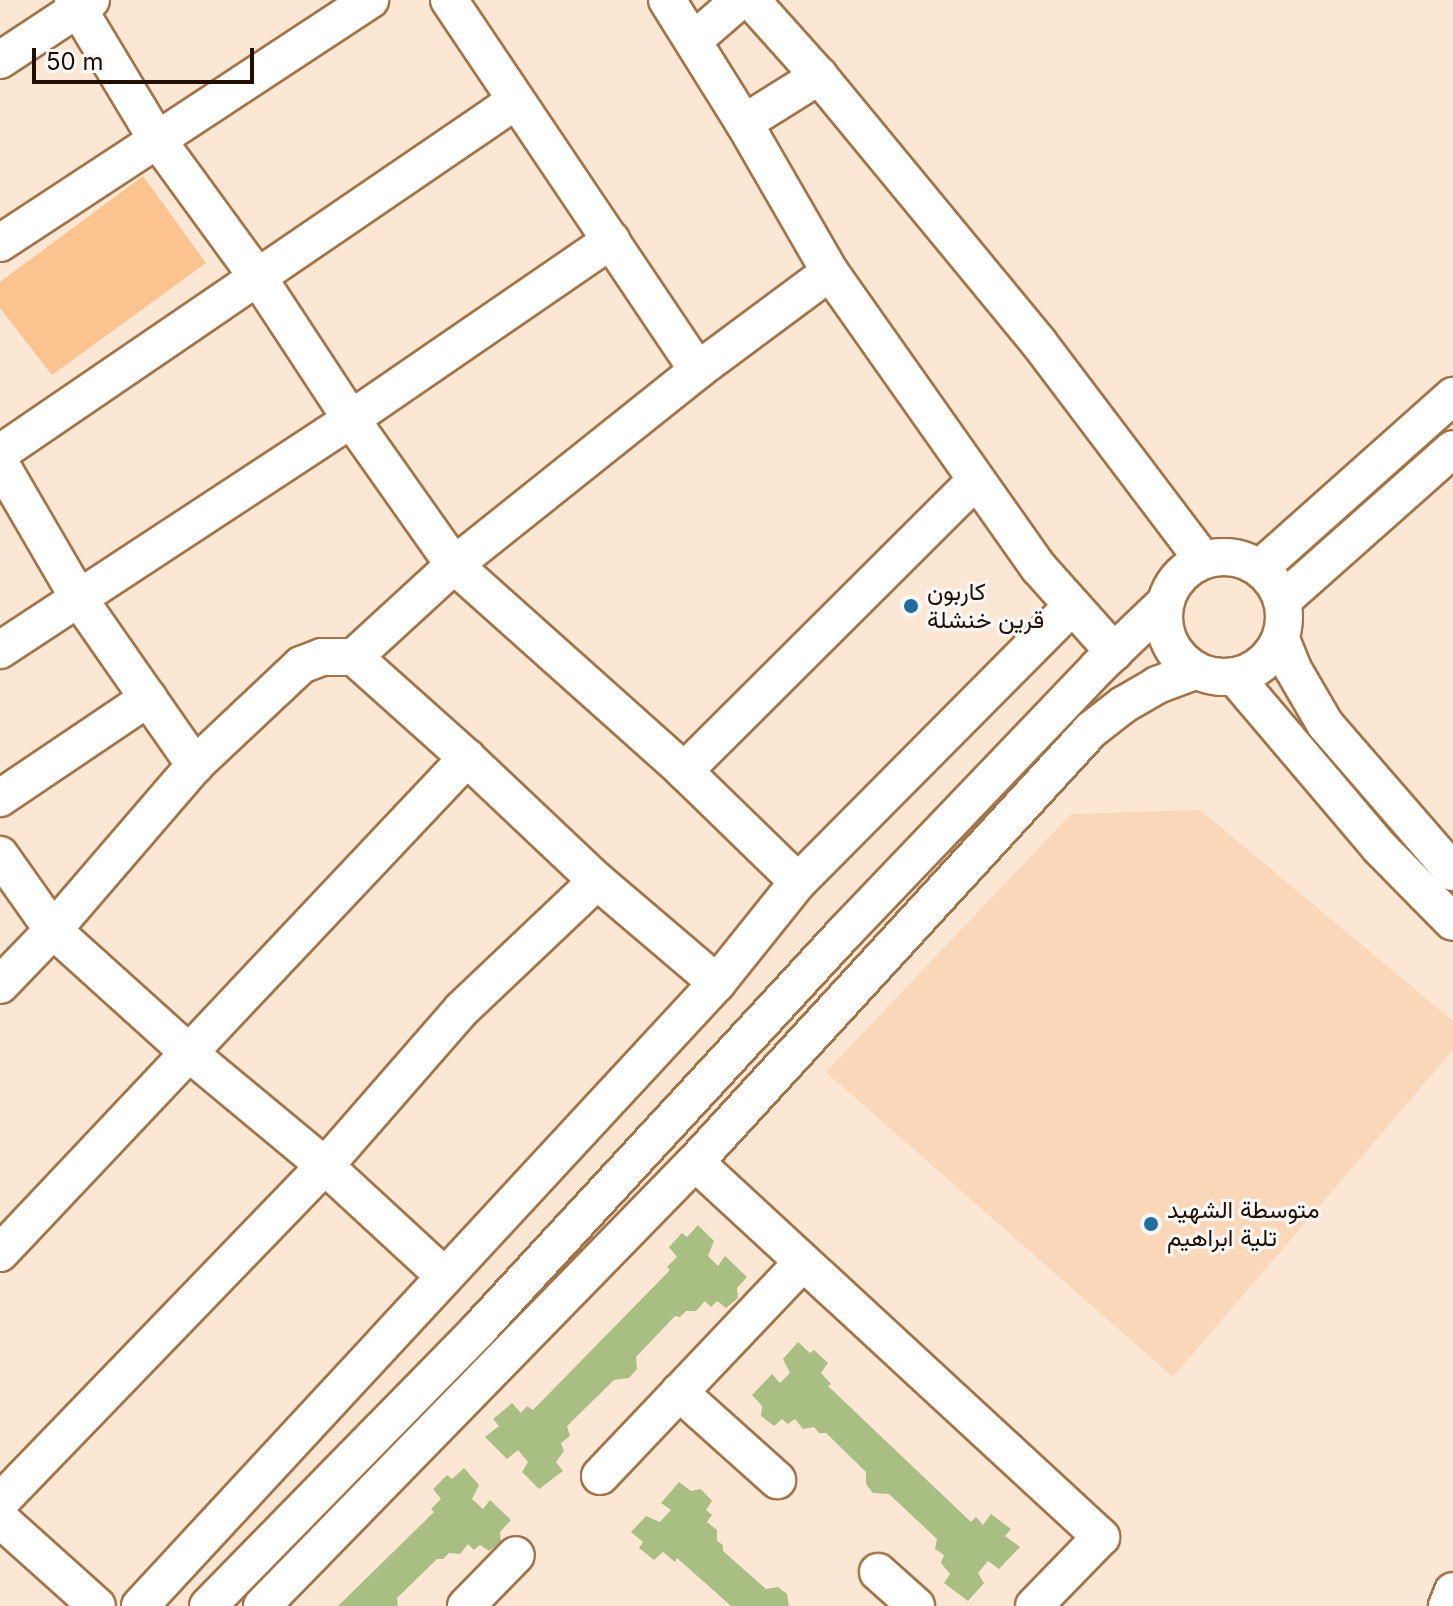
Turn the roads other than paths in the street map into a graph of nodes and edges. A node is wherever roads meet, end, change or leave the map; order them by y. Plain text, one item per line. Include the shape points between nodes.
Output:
1 (370, 0) edge
2 (449, 0) edge
3 (667, 0) edge
4 (740, 0) edge
5 (751, 0) edge
6 (81, 3) edge
7 (694, 40) junction
8 (0, 60) edge
9 (819, 76) junction
10 (514, 102) junction
11 (744, 123) junction
12 (156, 138) junction
13 (611, 240) junction
14 (0, 243) edge
15 (830, 272) junction
16 (259, 279) junction
17 (698, 370) junction
18 (1453, 396) edge
19 (351, 419) junction
20 (1453, 449) edge
21 (0, 453) edge
22 (0, 463) edge
23 (975, 481) junction
24 (1203, 560) junction
25 (454, 565) junction
26 (1260, 568) junction
27 (79, 599) junction
28 (1283, 600) junction
29 (1165, 603) junction
30 (1072, 606) junction
31 (1281, 639) junction
32 (0, 650) edge
33 (1114, 652) junction
34 (354, 657) junction
35 (1195, 671) junction
36 (1235, 677) junction
37 (148, 698) junction
38 (467, 758) junction
39 (195, 765) junction
40 (684, 771) junction
41 (0, 798) edge
42 (0, 855) edge
43 (1453, 872) edge
44 (597, 881) junction
45 (798, 882) junction
46 (1453, 922) edge
47 (53, 930) junction
48 (717, 983) junction
49 (0, 985) edge
50 (189, 1053) junction
51 (695, 1162) junction
52 (325, 1166) junction
53 (0, 1253) edge
54 (803, 1262) junction
55 (444, 1276) junction
56 (679, 1392) junction
57 (600, 1476) dead end
58 (777, 1480) dead end
59 (0, 1502) edge
60 (0, 1519) edge
61 (516, 1555) dead end
62 (878, 1572) dead end
63 (1453, 1591) edge
64 (97, 1606) edge
65 (140, 1606) edge
66 (208, 1606) edge
67 (262, 1606) edge
68 (466, 1606) edge
69 (916, 1606) edge
70 (1034, 1606) edge
71 (1447, 1606) edge

1 - 12 street
2 - 10 street
3 - 7 street
4 - 7 street
5 - 9 street
6 - 8 street
6 - 12 street
7 - 11 street
9 - 11 street
9 - 24 street via 1039,343
10 - 13 street
10 - 16 street
11 - 15 street
12 - 14 street
12 - 16 street
13 - 17 street
13 - 19 street
15 - 17 street
15 - 23 street
16 - 19 street
16 - 21 street
17 - 25 street
18 - 26 street
19 - 25 street
19 - 27 street
20 - 28 street
22 - 27 street
23 - 30 street
23 - 40 street
24 - 26 street via 1222,556
24 - 29 street via 1186,570
25 - 34 street
25 - 40 street
26 - 28 street
27 - 32 street
27 - 37 street
28 - 31 street
29 - 33 street
29 - 35 street via 1169,642
30 - 33 street
30 - 45 street
31 - 36 street via 1270,657
31 - 43 street via 1325,724
33 - 66 street via 845,932 479,1329
34 - 38 street
34 - 39 street via 322,657 301,665
35 - 36 street
35 - 51 street via 1157,685 1091,730
36 - 46 street via 1379,847
37 - 39 street
37 - 41 street
38 - 44 street
38 - 50 street
39 - 47 street
40 - 45 street
42 - 47 street
44 - 48 street
44 - 52 street via 462,1009
45 - 48 street
47 - 49 street
47 - 50 street
48 - 55 street
50 - 52 street
50 - 53 street
51 - 54 street
51 - 67 street
52 - 55 street
52 - 59 street
54 - 56 street
54 - 70 street via 1101,1537
55 - 65 street
56 - 57 street
56 - 58 street
60 - 64 street
61 - 68 street
62 - 69 street
63 - 71 street

